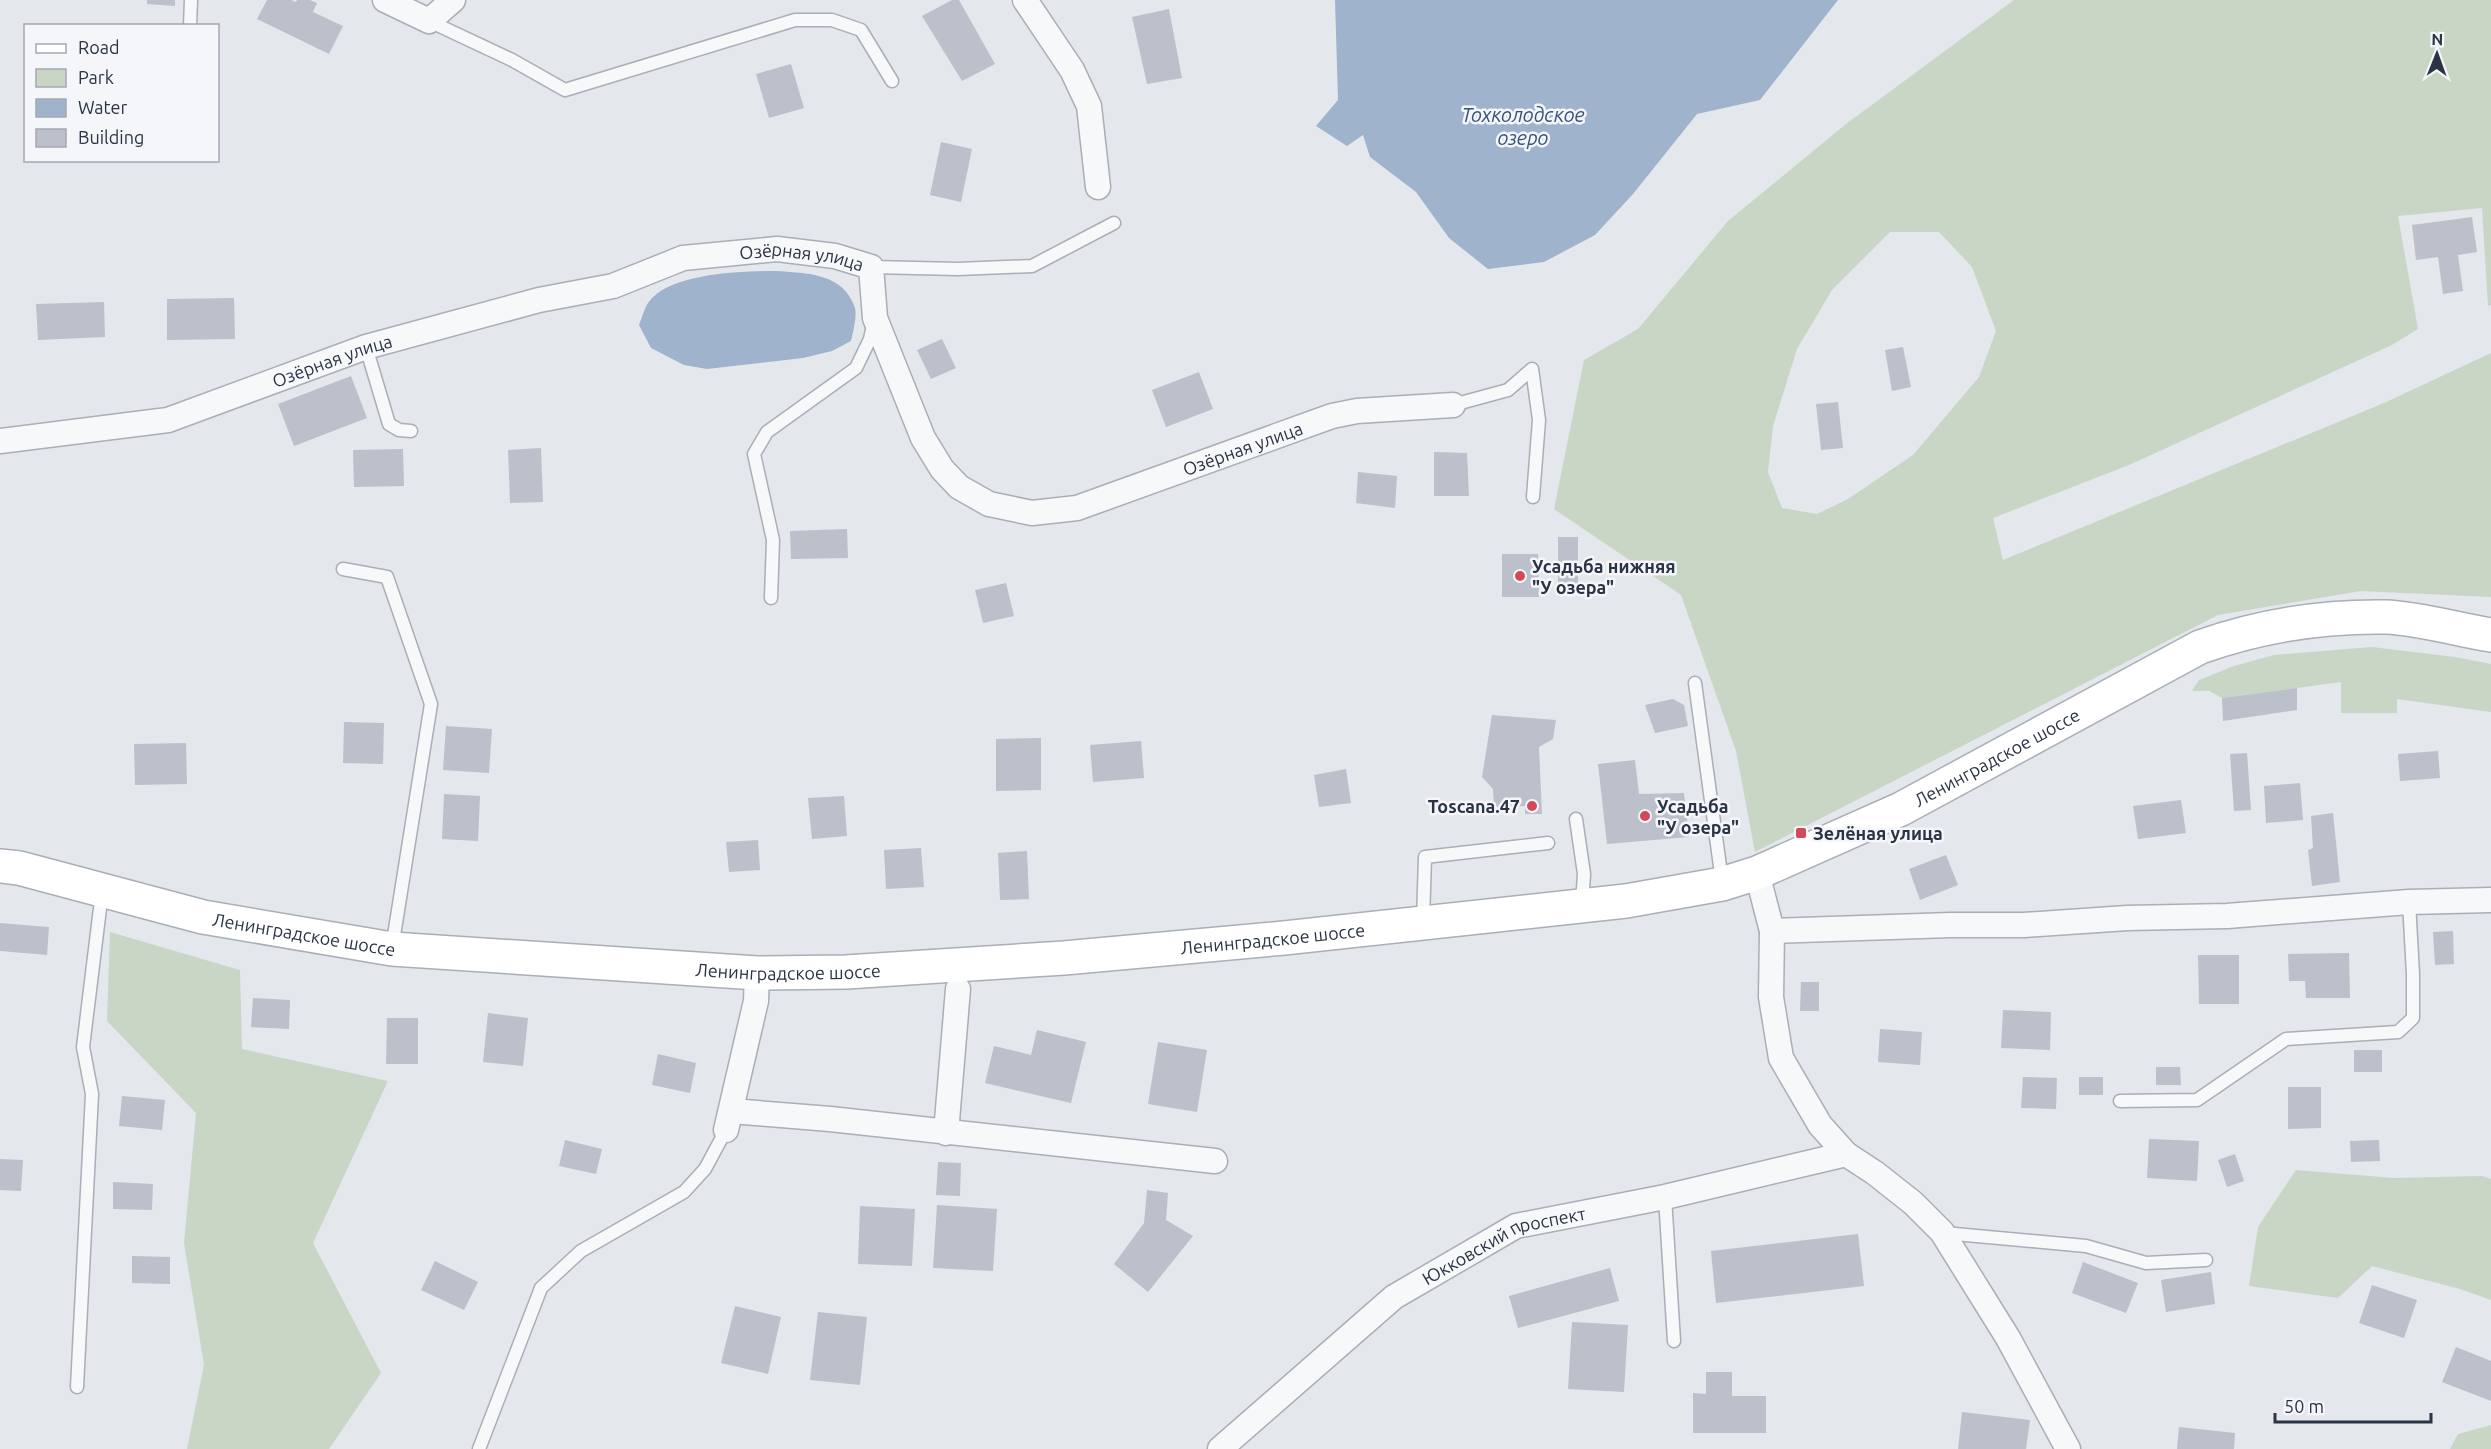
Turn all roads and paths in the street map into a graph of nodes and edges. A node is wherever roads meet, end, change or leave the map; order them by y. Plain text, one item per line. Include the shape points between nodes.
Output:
1 (191, 0) edge
2 (385, 0) edge
3 (453, 0) edge
4 (1025, 0) edge
5 (429, 21) junction
6 (190, 24) edge
7 (892, 81) dead end
8 (1098, 187) dead end
9 (1114, 223) dead end
10 (871, 267) junction
11 (875, 318) junction
12 (366, 347) junction
13 (1453, 405) joint
14 (411, 431) dead end
15 (0, 441) edge
16 (1533, 497) dead end
17 (343, 569) dead end
18 (771, 598) dead end
19 (2491, 635) edge
20 (1695, 683) dead end
21 (1576, 819) dead end
22 (1548, 843) dead end
23 (0, 866) edge
24 (1757, 873) junction
25 (1722, 884) junction
26 (102, 891) junction
27 (2491, 900) edge
28 (2409, 902) junction
29 (1582, 906) junction
30 (1423, 921) junction
31 (1772, 931) junction
32 (392, 949) junction
33 (758, 973) junction
34 (958, 989) dead end
35 (2120, 1101) dead end
36 (729, 1121) junction
37 (946, 1133) junction
38 (1846, 1154) junction
39 (1215, 1161) dead end
40 (1665, 1197) junction
41 (1942, 1233) junction
42 (2206, 1260) dead end
43 (1674, 1341) dead end
44 (77, 1387) dead end
45 (479, 1449) edge
46 (1220, 1449) edge
47 (2068, 1449) edge

1 - 6 lane
2 - 5 street
3 - 5 street
4 - 8 street via 1072,70 1089,106
5 - 7 lane via 565,90 795,20 832,20 861,30
9 - 10 lane via 1032,267
10 - 11 street, Озёрная улица
10 - 12 street, Озёрная улица via 835,256 777,249 683,258 613,286 539,300
11 - 13 street, Озёрная улица via 923,438 942,469 959,487 989,504 1032,513 1077,508 1332,416
11 - 18 lane via 856,368 766,432 754,454 773,540
12 - 14 lane via 389,424
12 - 15 street, Озёрная улица via 168,420
13 - 16 lane via 1508,390 1532,369 1539,420
17 - 32 lane via 387,577 432,704
19 - 24 main road, Ленинградское шоссе via 2388,617 2310,622 2240,633 2200,647 1901,809
20 - 25 lane
21 - 29 lane via 1584,874
22 - 30 lane via 1425,857
23 - 26 main road, Ленинградское шоссе
24 - 25 main road, Ленинградское шоссе
24 - 31 street
25 - 29 main road, Ленинградское шоссе
26 - 32 main road, Ленинградское шоссе via 203,916
26 - 44 lane via 82,1047 92,1094
27 - 28 street
28 - 31 street via 2228,916
28 - 35 lane via 2413,1018 2398,1032 2286,1039 2197,1100
29 - 30 main road, Ленинградское шоссе
30 - 33 main road, Ленинградское шоссе via 1064,958 846,972
31 - 38 street via 1771,997 1781,1058 1820,1125
32 - 33 main road, Ленинградское шоссе
33 - 36 street via 756,1001
34 - 37 street
36 - 37 street via 830,1119
36 - 45 lane via 705,1169 684,1192 581,1251 541,1287
37 - 39 street
38 - 40 street, Юкковский проспект
38 - 41 street via 1890,1185
40 - 43 lane
40 - 46 street, Юкковский проспект via 1516,1226 1394,1297
41 - 42 lane via 2086,1246 2146,1263
41 - 47 street via 2008,1338

